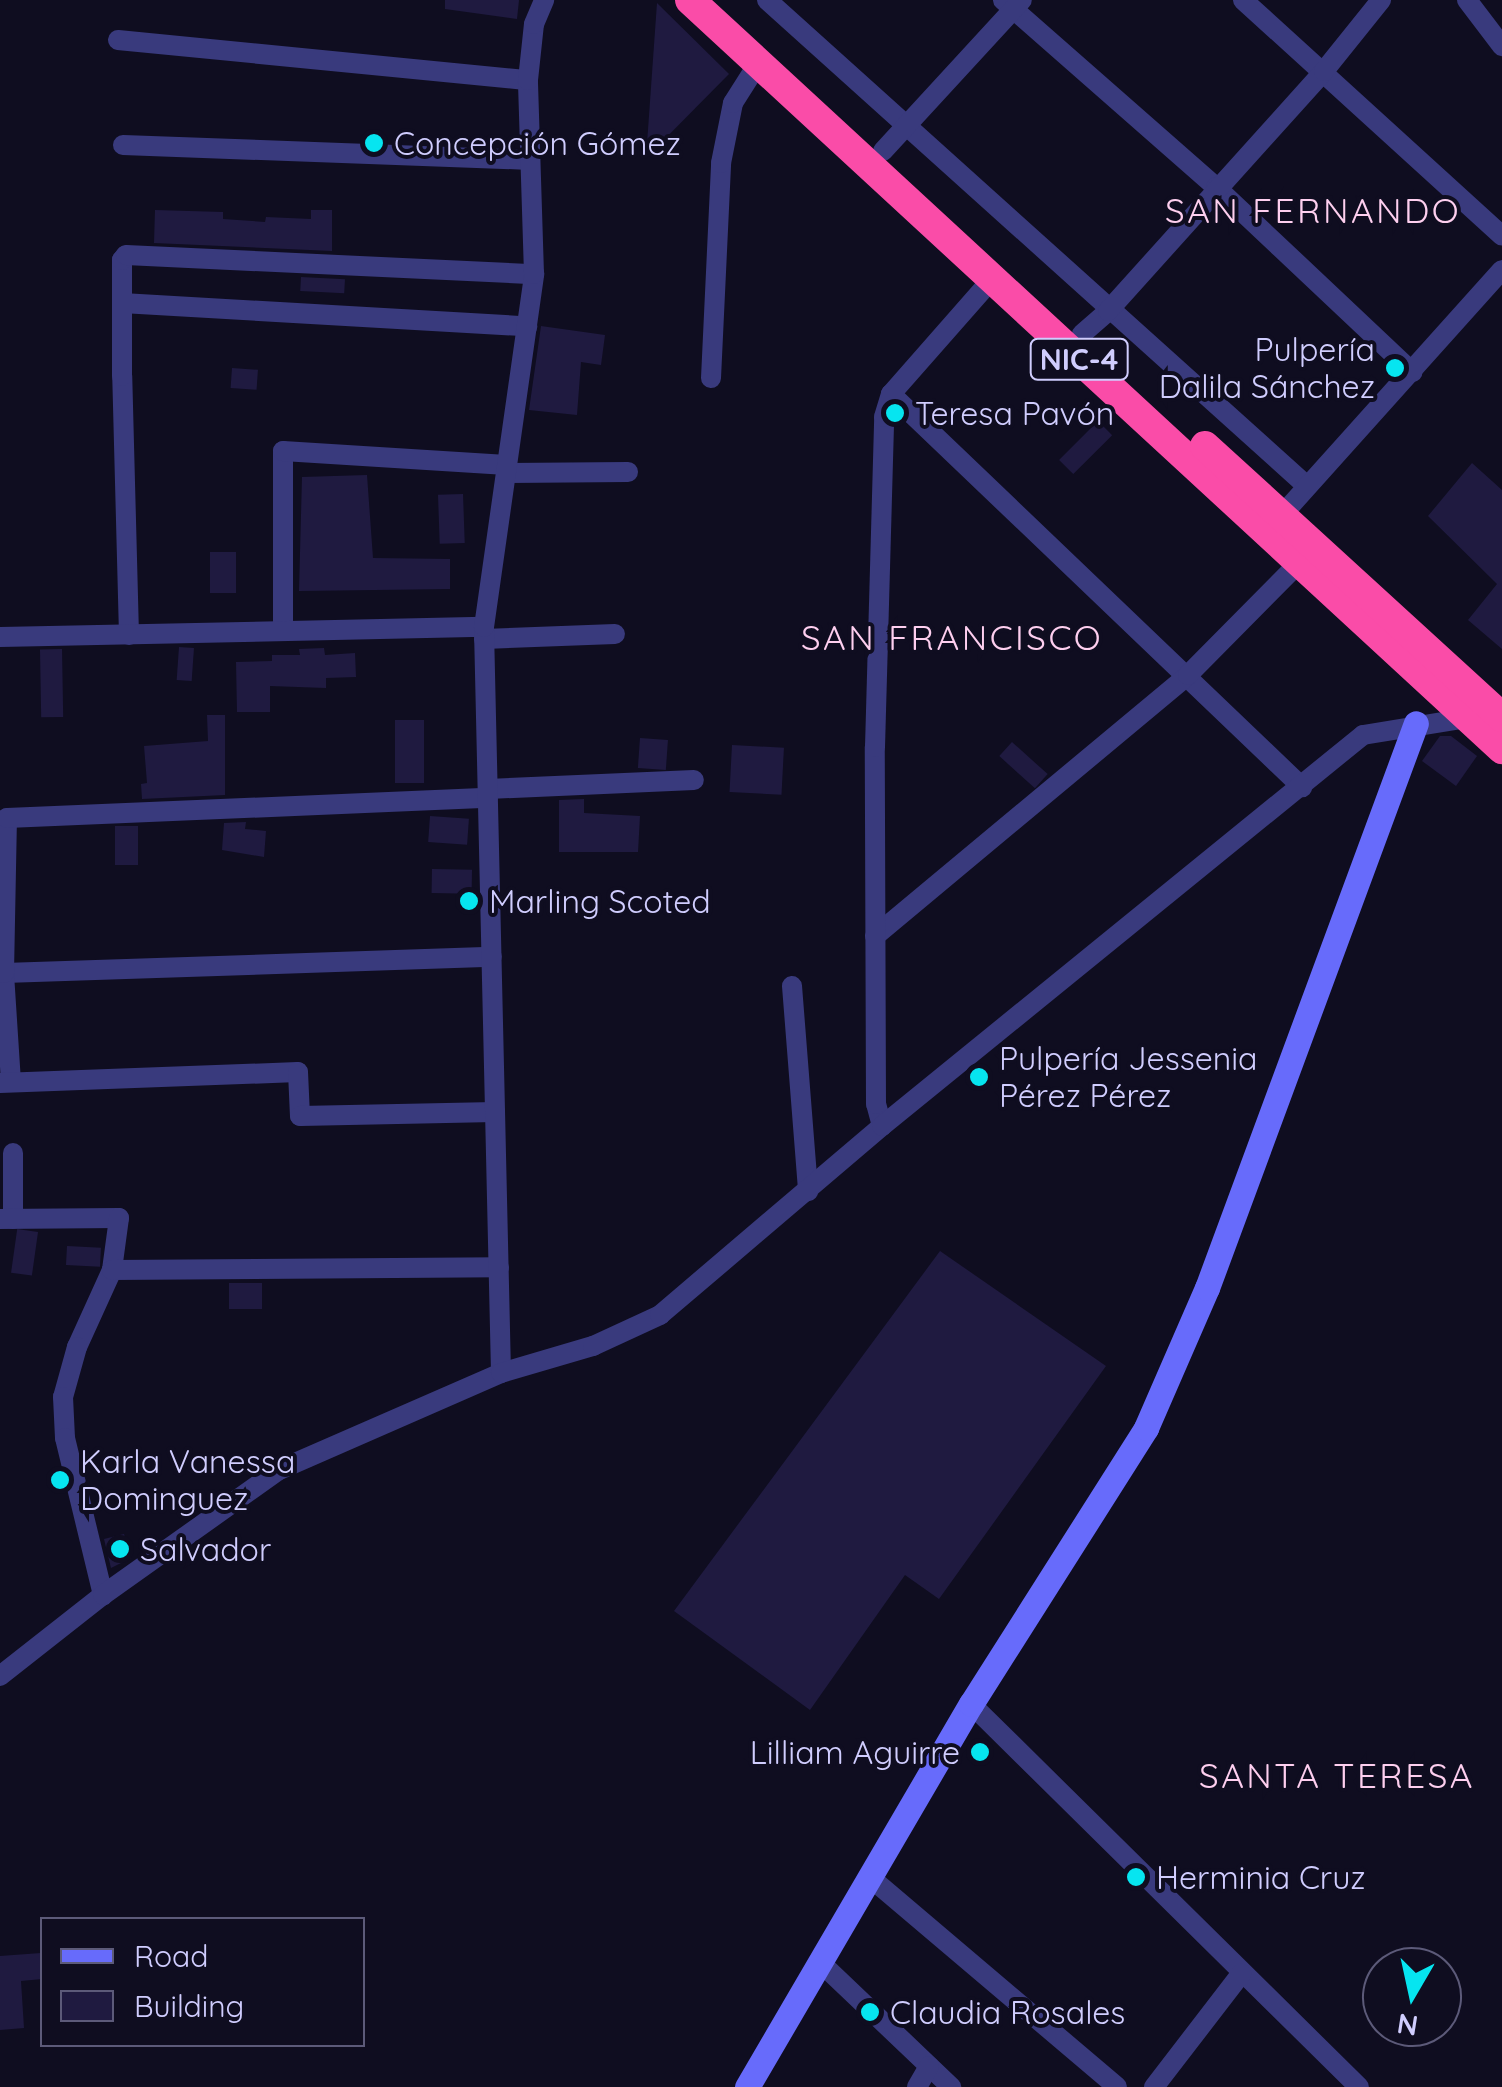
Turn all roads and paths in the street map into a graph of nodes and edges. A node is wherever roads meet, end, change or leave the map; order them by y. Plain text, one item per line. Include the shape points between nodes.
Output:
1 (544, 0) edge
2 (690, 0) edge
3 (717, 0) edge
4 (767, 0) edge
5 (1243, 0) edge
6 (1381, 0) edge
7 (1468, 0) edge
8 (1012, 3) edge
9 (118, 40) dead end
10 (1502, 46) edge
11 (759, 62) junction
12 (1324, 71) junction
13 (528, 80) junction
14 (909, 126) junction
15 (122, 146) dead end
16 (883, 151) junction
17 (530, 160) junction
18 (1216, 187) junction
19 (1502, 236) edge
20 (1502, 270) edge
21 (534, 274) junction
22 (992, 279) junction
23 (122, 303) junction
24 (1108, 311) junction
25 (527, 326) junction
26 (1082, 334) junction
27 (1412, 372) junction
28 (711, 378) dead end
29 (891, 394) junction
30 (507, 469) junction
31 (628, 472) dead end
32 (1308, 486) junction
33 (1282, 515) junction
34 (1300, 562) junction
35 (283, 632) junction
36 (484, 633) junction
37 (129, 634) junction
38 (615, 634) dead end
39 (0, 637) edge
40 (1188, 674) junction
41 (1492, 713) edge
42 (1416, 723) junction
43 (1502, 749) edge
44 (694, 780) dead end
45 (1302, 787) junction
46 (488, 793) junction
47 (875, 936) junction
48 (492, 956) junction
49 (4, 973) junction
50 (792, 986) dead end
51 (6, 1082) edge
52 (495, 1112) junction
53 (882, 1126) junction
54 (13, 1153) dead end
55 (808, 1191) junction
56 (7, 1219) edge
57 (499, 1267) junction
58 (112, 1270) junction
59 (501, 1372) junction
60 (103, 1595) junction
61 (0, 1676) edge
62 (971, 1704) junction
63 (872, 1880) junction
64 (821, 1963) junction
65 (1240, 1974) junction
66 (930, 2066) junction
67 (747, 2087) edge
68 (917, 2087) edge
69 (951, 2087) edge
70 (1117, 2087) edge
71 (1154, 2087) edge
72 (1360, 2087) edge

1 - 13 street via 534,24
2 - 11 highway, NIC-4
3 - 16 highway, NIC-4
4 - 14 street
5 - 12 street
6 - 12 street
7 - 10 street
8 - 14 street
8 - 18 street
9 - 13 street
11 - 22 highway, NIC-4
11 - 28 street via 732,102 721,163
12 - 18 street
12 - 19 street
13 - 17 street
14 - 16 street
14 - 24 street
15 - 17 street
16 - 26 highway, NIC-4
17 - 21 street
18 - 24 street
18 - 27 street
20 - 27 street
21 - 23 street via 132,253 122,260
21 - 25 street
22 - 29 street
22 - 34 highway, NIC-4
23 - 25 street
23 - 37 street
24 - 26 street
24 - 32 street
25 - 30 street
26 - 33 highway, NIC-4
27 - 32 street
29 - 40 street
29 - 47 street via 884,417
30 - 31 street
30 - 35 street via 283,451
30 - 36 street
32 - 33 street
33 - 41 highway, NIC-4
34 - 40 street
34 - 41 highway, NIC-4
35 - 36 street
35 - 37 street
36 - 38 street
36 - 46 street
37 - 39 street
40 - 45 street
40 - 47 street
41 - 42 street
41 - 43 highway, NIC-4
42 - 45 street via 1362,735
42 - 62 street via 1178,1363 1146,1428
44 - 46 street
45 - 53 street
46 - 48 street
46 - 49 street via 7,818
47 - 53 street via 876,1104
48 - 49 street
48 - 52 street
49 - 51 street
50 - 55 street
51 - 52 street via 298,1072 300,1116
52 - 57 street
53 - 55 street
54 - 56 street
55 - 59 street via 660,1315 593,1346
56 - 58 street via 120,1218
57 - 58 street
57 - 59 street
58 - 60 street via 63,1397 65,1438
59 - 60 street via 280,1470
60 - 61 street
62 - 63 street
62 - 65 street
63 - 64 street
63 - 70 street
64 - 66 street
64 - 67 street
65 - 71 street
65 - 72 street
66 - 68 street
66 - 69 street

